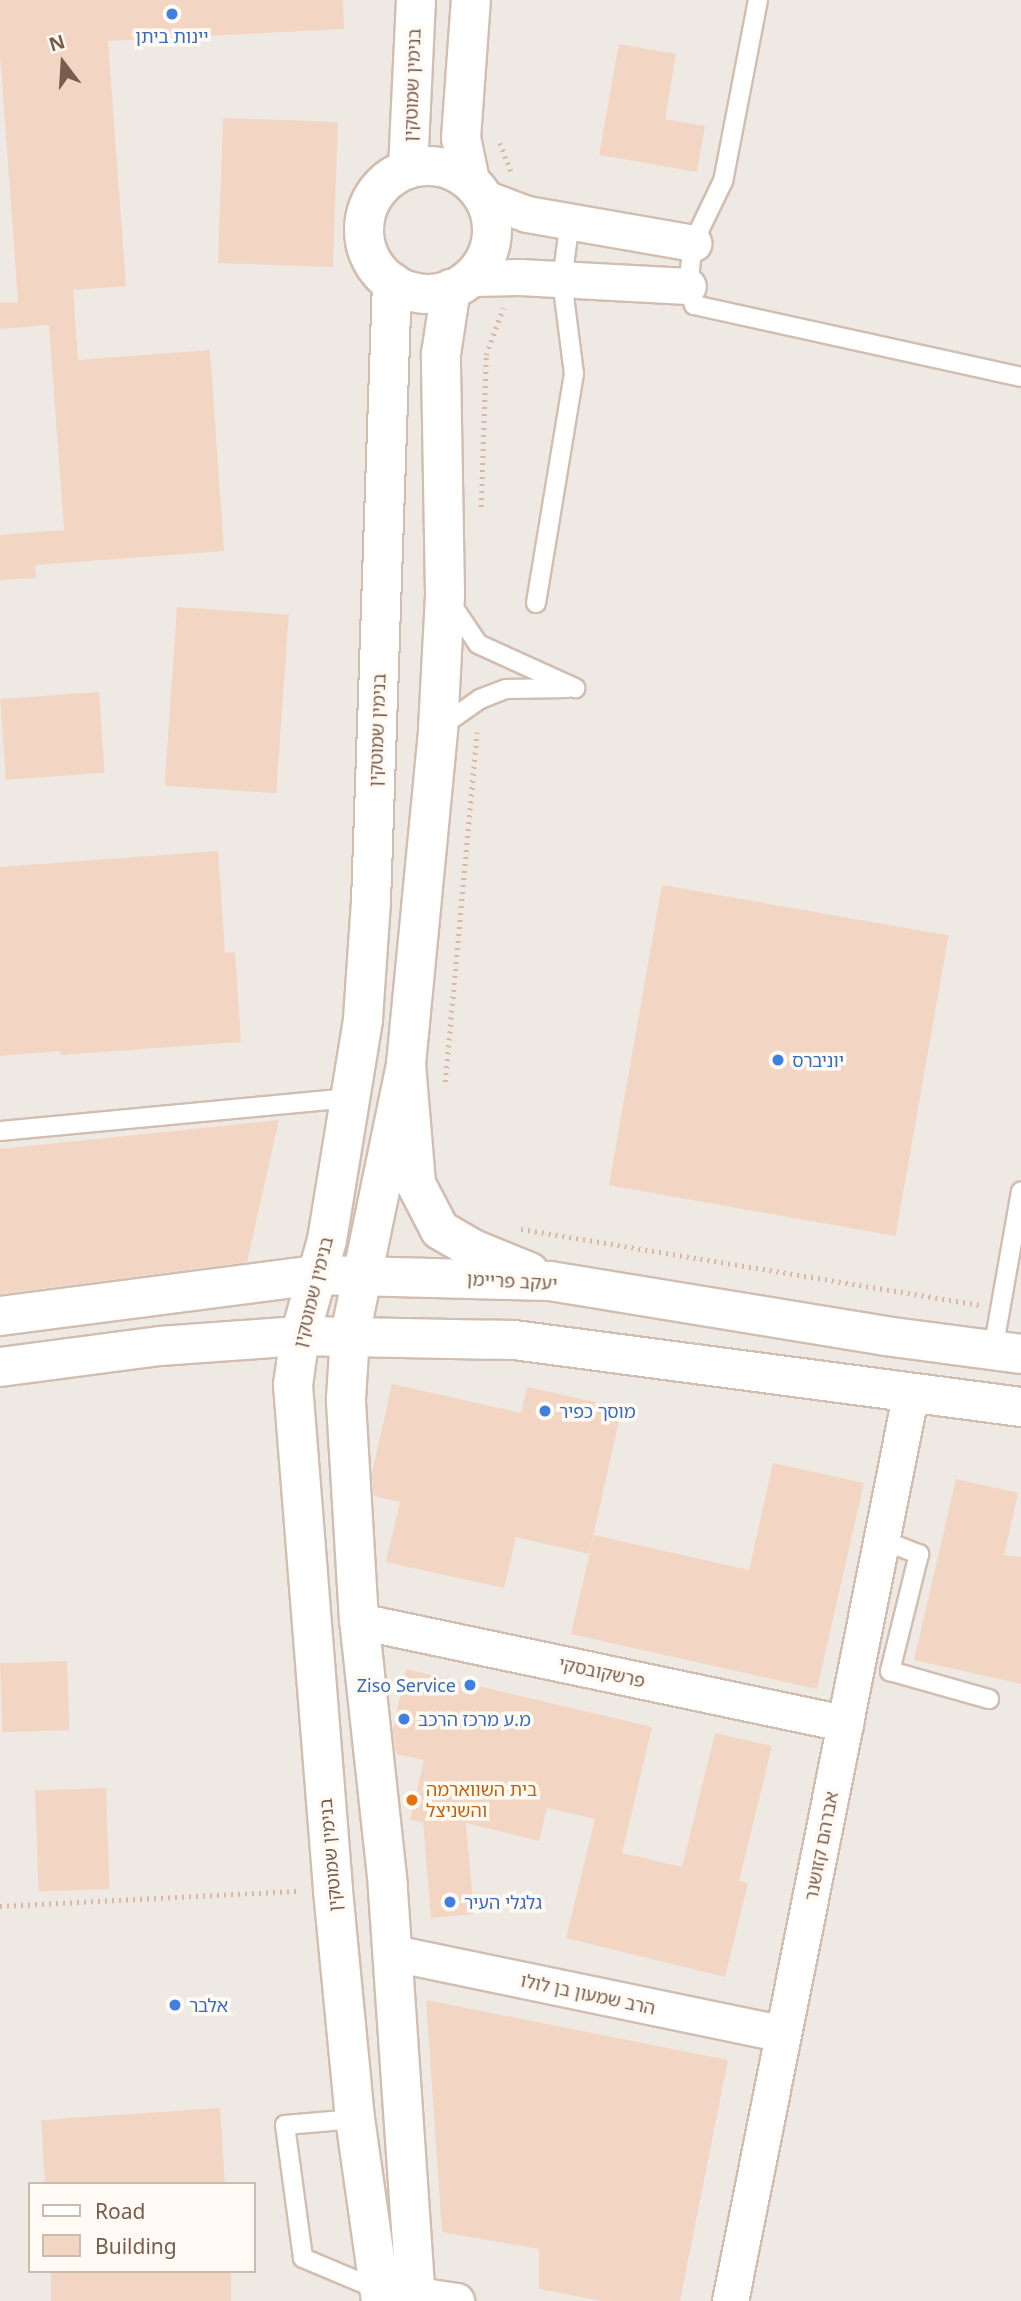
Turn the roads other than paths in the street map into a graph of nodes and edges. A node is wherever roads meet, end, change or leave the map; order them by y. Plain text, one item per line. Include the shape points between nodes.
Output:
1 (416, 0) edge
2 (471, 0) edge
3 (758, 0) edge
4 (408, 169) junction
5 (477, 189) junction
6 (570, 221) junction
7 (693, 243) junction
8 (562, 280) junction
9 (392, 282) junction
10 (461, 284) junction
11 (688, 286) junction
12 (1021, 377) edge
13 (444, 594) junction
14 (536, 603) dead end
15 (438, 729) junction
16 (406, 1064) junction
17 (351, 1098) junction
18 (0, 1131) edge
19 (1020, 1201) edge
20 (317, 1275) junction
21 (365, 1275) junction
22 (550, 1281) junction
23 (0, 1316) edge
24 (350, 1335) junction
25 (299, 1336) junction
26 (1007, 1352) edge
27 (0, 1367) edge
28 (911, 1391) junction
29 (1021, 1407) edge
30 (882, 1540) junction
31 (359, 1621) junction
32 (989, 1699) dead end
33 (845, 1723) junction
34 (393, 1953) junction
35 (783, 2034) junction
36 (355, 2119) junction
37 (391, 2297) edge
38 (456, 2301) edge
39 (730, 2301) edge

1 - 4 street, בנימין שמוטקין
2 - 5 street via 461,138
3 - 7 lane via 723,181
4 - 5 street via 452,170
4 - 9 street via 376,192 364,230 367,251
5 - 6 street via 527,214
5 - 10 street via 492,219 492,240 484,261
6 - 7 street
6 - 8 lane
7 - 11 lane
8 - 10 street
8 - 11 street
8 - 14 lane via 574,374
9 - 10 street via 410,291 430,293
9 - 17 street, בנימין שמוטקין via 371,902 363,1019
10 - 13 street via 441,354
11 - 12 lane via 694,305
13 - 15 street
13 - 15 lane via 478,644 575,688 506,689 480,699
15 - 16 street
16 - 21 street
16 - 22 street via 416,1184 440,1230
17 - 18 lane
17 - 20 street, בנימין שמוטקין
19 - 26 lane via 1000,1308
20 - 21 street, יעקב פריימן
20 - 23 street, יעקב פריימן
20 - 25 street, בנימין שמוטקין
21 - 22 street, יעקב פריימן
21 - 24 street
22 - 26 street, יעקב פריימן
24 - 25 street
24 - 28 street via 514,1340
24 - 31 street via 346,1399
25 - 27 street via 160,1346
25 - 36 street, בנימין שמוטקין via 293,1385
28 - 29 street
28 - 30 street, אברהם קזושנר
30 - 32 lane via 919,1554 890,1671
30 - 33 street, אברהם קזושנר
31 - 33 street, פרשקובסקי
31 - 34 street
33 - 35 street, אברהם קזושנר
34 - 35 street, הרב שמעון בן לולו
34 - 37 street
35 - 39 street, אברהם קזושנר
36 - 37 street, בנימין שמוטקין
36 - 37 lane via 285,2125 303,2258
37 - 38 street

